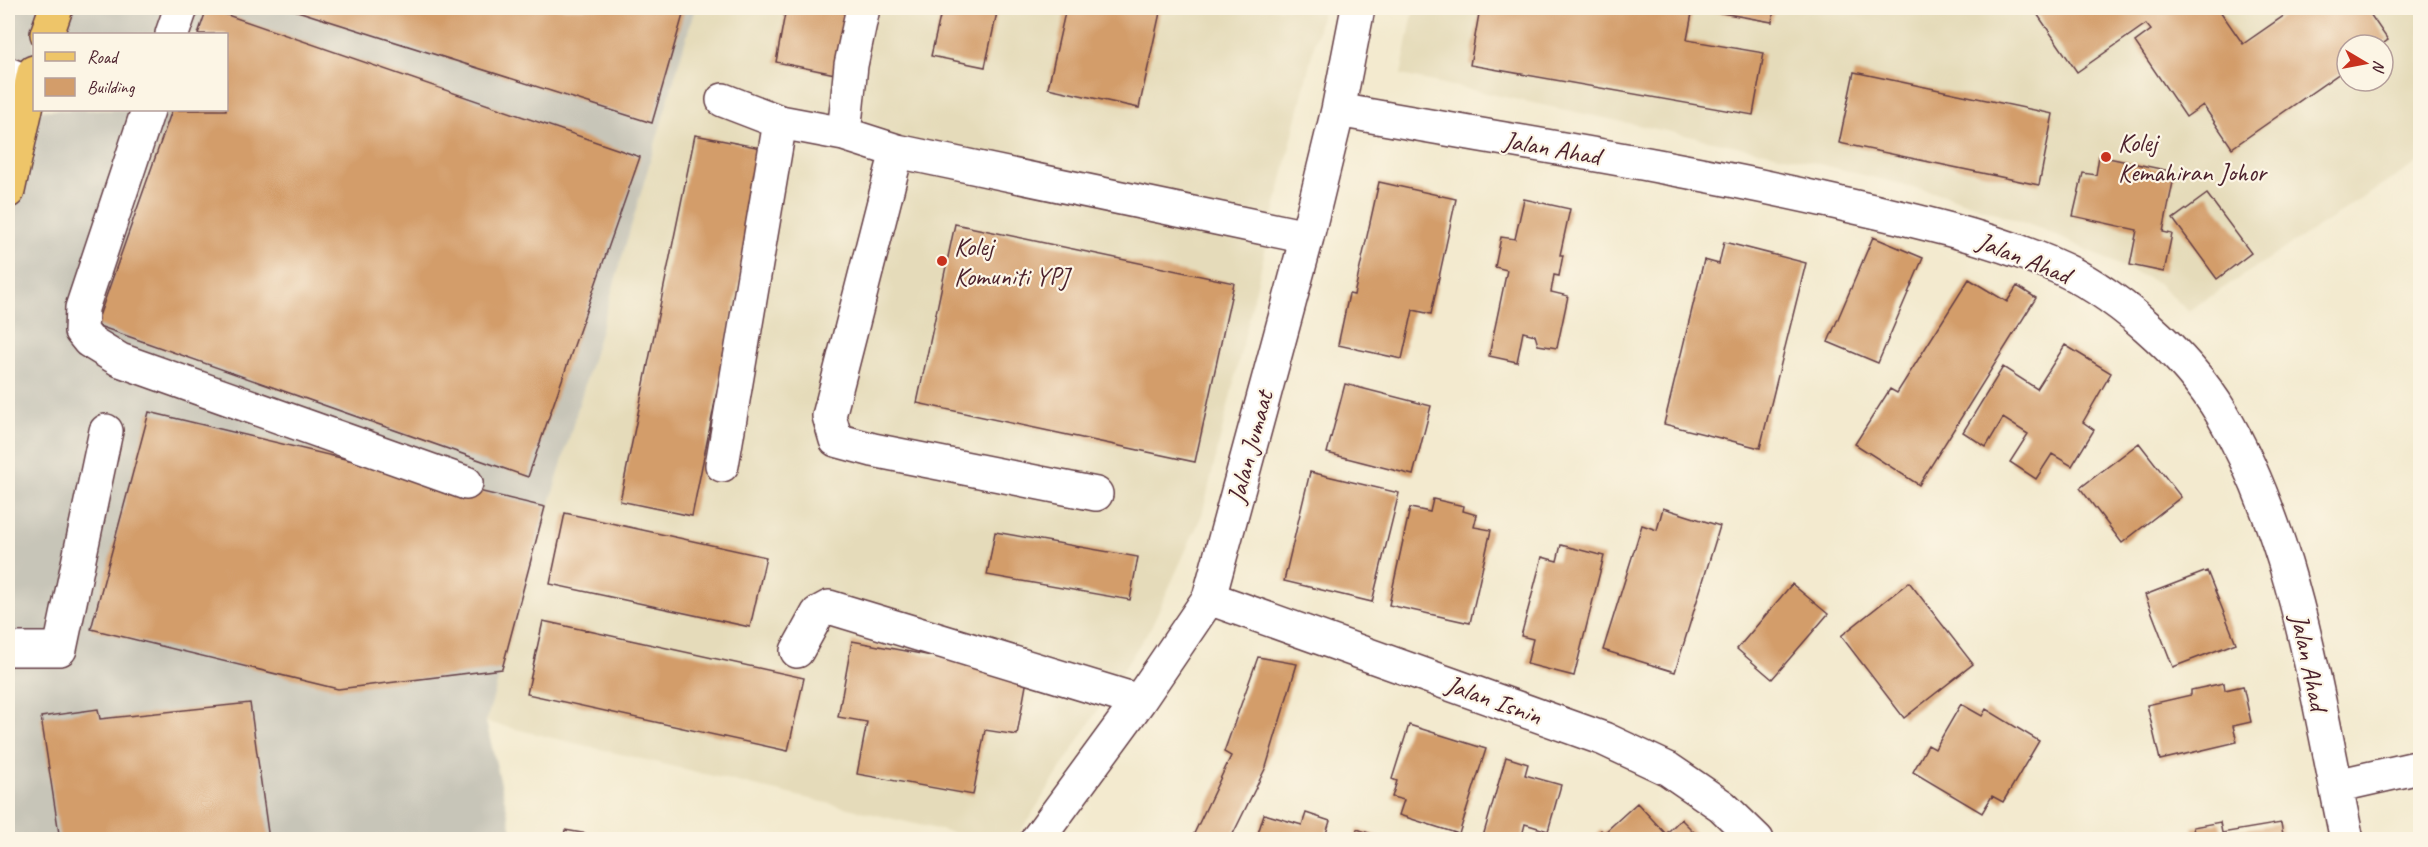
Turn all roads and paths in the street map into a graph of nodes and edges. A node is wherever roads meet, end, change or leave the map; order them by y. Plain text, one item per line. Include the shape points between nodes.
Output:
1 (56, 8) edge
2 (181, 8) edge
3 (863, 8) edge
4 (1358, 8) edge
5 (47, 33) edge
6 (172, 33) edge
7 (24, 76) edge
8 (723, 100) dead end
9 (148, 111) edge
10 (1338, 111) junction
11 (780, 122) junction
12 (844, 134) junction
13 (897, 151) junction
14 (8, 191) edge
15 (1307, 237) junction
16 (106, 431) dead end
17 (722, 465) dead end
18 (466, 483) dead end
19 (1096, 494) dead end
20 (1209, 598) junction
21 (8, 650) edge
22 (797, 651) dead end
23 (1139, 701) junction
24 (2421, 766) edge
25 (2336, 786) junction
26 (1037, 840) edge
27 (1757, 840) edge
28 (2348, 840) edge

1 - 5 main road
2 - 6 street
3 - 12 street via 851,65
4 - 10 street, Jalan Jumaat
7 - 14 main road
8 - 11 street
9 - 18 street via 82,308 81,331 89,341 120,360
10 - 15 street, Jalan Jumaat
10 - 25 street, Jalan Ahad via 1767,186 1889,214 2052,264 2120,304 2175,351 2222,413 2262,495 2294,596
11 - 12 street
11 - 17 street
12 - 13 street
13 - 15 street
13 - 19 street via 829,416 836,440
15 - 20 street, Jalan Jumaat
16 - 21 street via 60,650
20 - 23 street, Jalan Jumaat
20 - 27 street, Jalan Isnin via 1604,739 1668,769 1722,806
22 - 23 street via 818,613 829,607
23 - 26 street, Jalan Jumaat
24 - 25 street
25 - 28 street, Jalan Ahad

